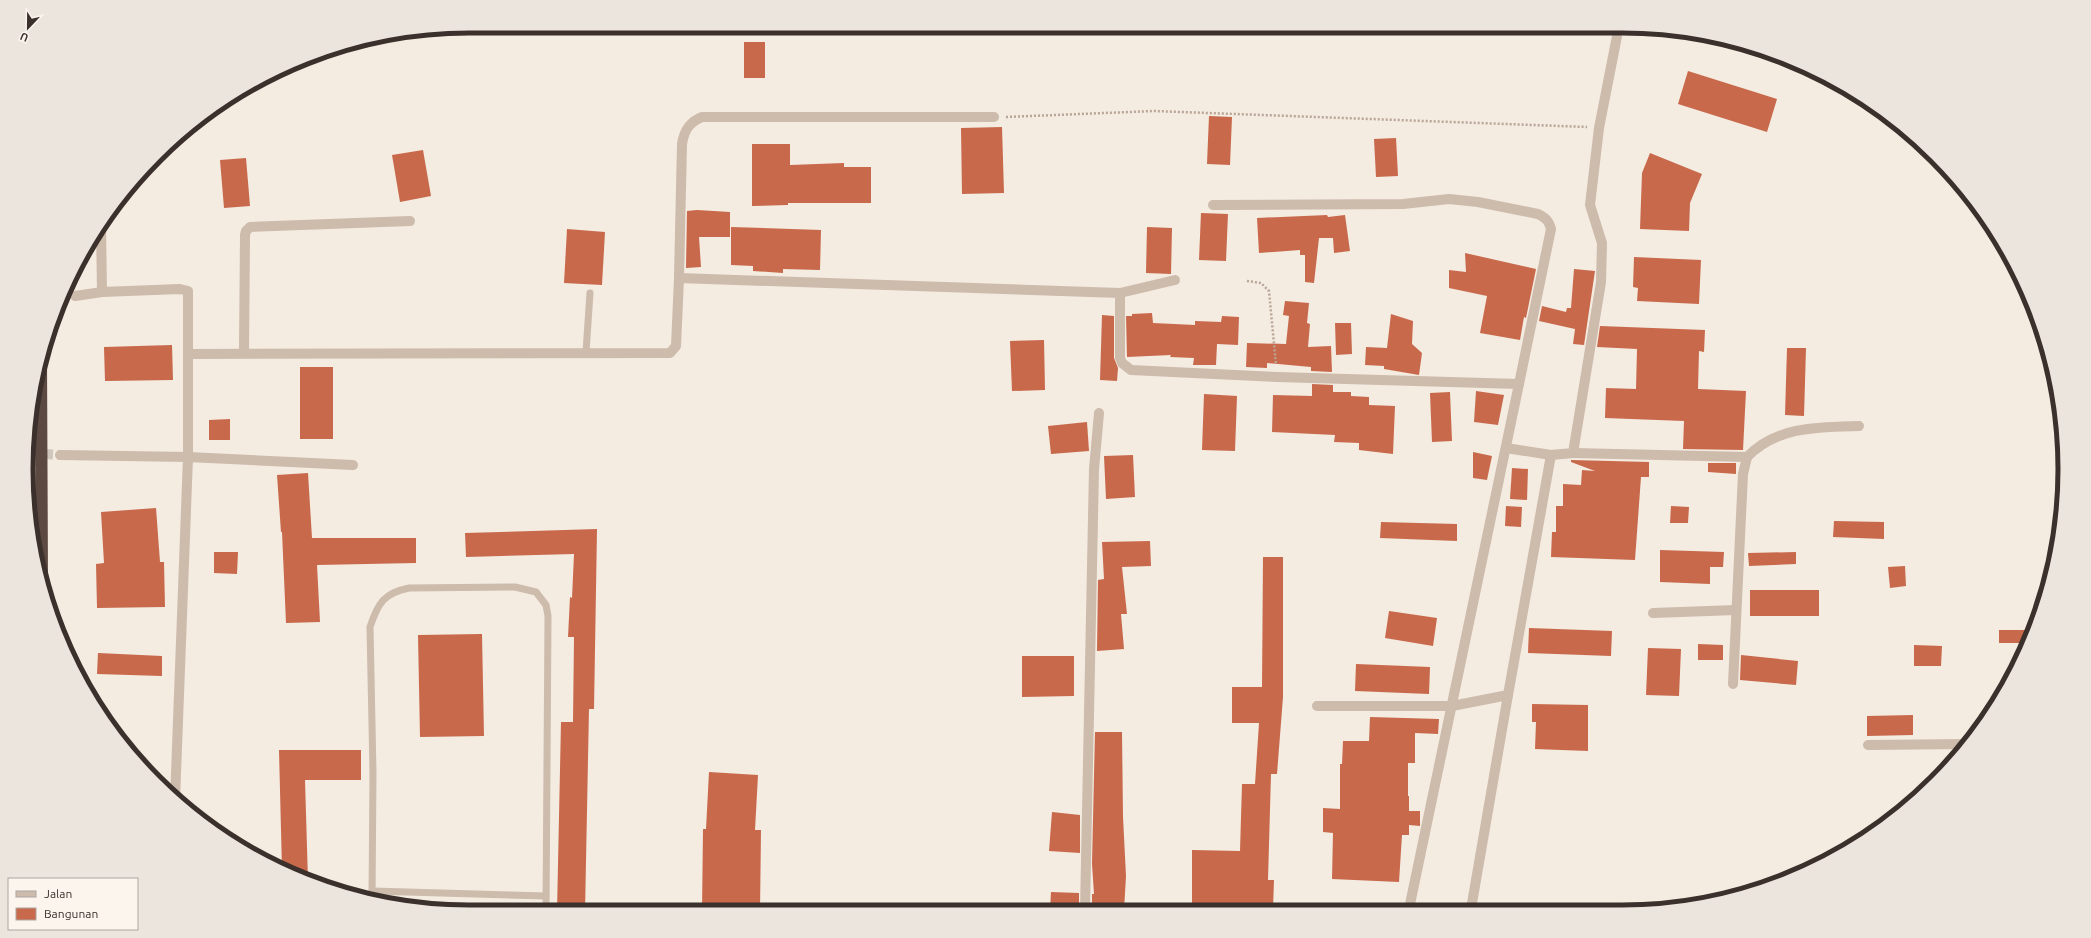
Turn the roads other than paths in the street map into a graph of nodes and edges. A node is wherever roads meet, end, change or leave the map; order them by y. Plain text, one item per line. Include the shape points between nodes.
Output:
1 (1617, 33) edge
2 (994, 117) road end
3 (1213, 205) dead end
4 (410, 221) dead end
5 (101, 235) edge
6 (679, 278) junction
7 (1175, 280) dead end
8 (102, 292) junction
9 (590, 293) dead end
10 (1120, 293) junction
11 (75, 296) dead end
12 (244, 352) junction
13 (586, 352) junction
14 (189, 354) junction
15 (41, 384) edge
16 (1520, 384) junction
17 (1099, 413) dead end
18 (1859, 426) dead end
19 (1506, 448) junction
20 (1573, 453) junction
21 (60, 455) tunnel mouth
22 (1551, 455) junction
23 (1748, 457) junction
24 (188, 458) junction
25 (353, 465) dead end
26 (42, 558) edge
27 (1736, 610) junction
28 (1652, 613) dead end
29 (1733, 684) dead end
30 (1508, 695) junction
31 (1317, 706) dead end
32 (1452, 706) junction
33 (1960, 744) edge
34 (1868, 746) dead end
35 (175, 791) edge
36 (372, 891) joint
37 (546, 896) junction
38 (546, 905) edge
39 (1085, 905) edge
40 (1410, 905) edge
41 (1472, 905) edge

1 - 20 street via 1599,128 1590,205 1602,243 1601,282
2 - 6 street via 702,117 695,120 686,129 682,144
3 - 16 street via 1403,204 1449,199 1478,202 1538,214 1545,218 1551,229
4 - 12 street via 250,227 246,230
5 - 8 street
6 - 10 street
6 - 13 street via 676,346 670,353
7 - 10 street
8 - 11 street
8 - 14 street via 180,289 188,291
9 - 13 lane
10 - 16 street via 1120,358 1131,370
12 - 13 street
12 - 14 street
14 - 24 street
15 - 26 highway
16 - 19 street
17 - 39 street via 1094,469
18 - 23 street via 1811,428 1793,432 1764,442
19 - 22 street
19 - 32 street
20 - 22 street
20 - 23 street
21 - 24 street
22 - 30 street
23 - 27 street via 1743,474
24 - 25 street
24 - 35 street
27 - 28 street
27 - 29 street
30 - 32 street
30 - 41 street
31 - 32 street
32 - 40 street
33 - 34 street
36 - 37 lane
36 - 37 lane via 370,627 376,608 396,590 409,588 515,587 536,592 546,605 548,616
37 - 38 lane

